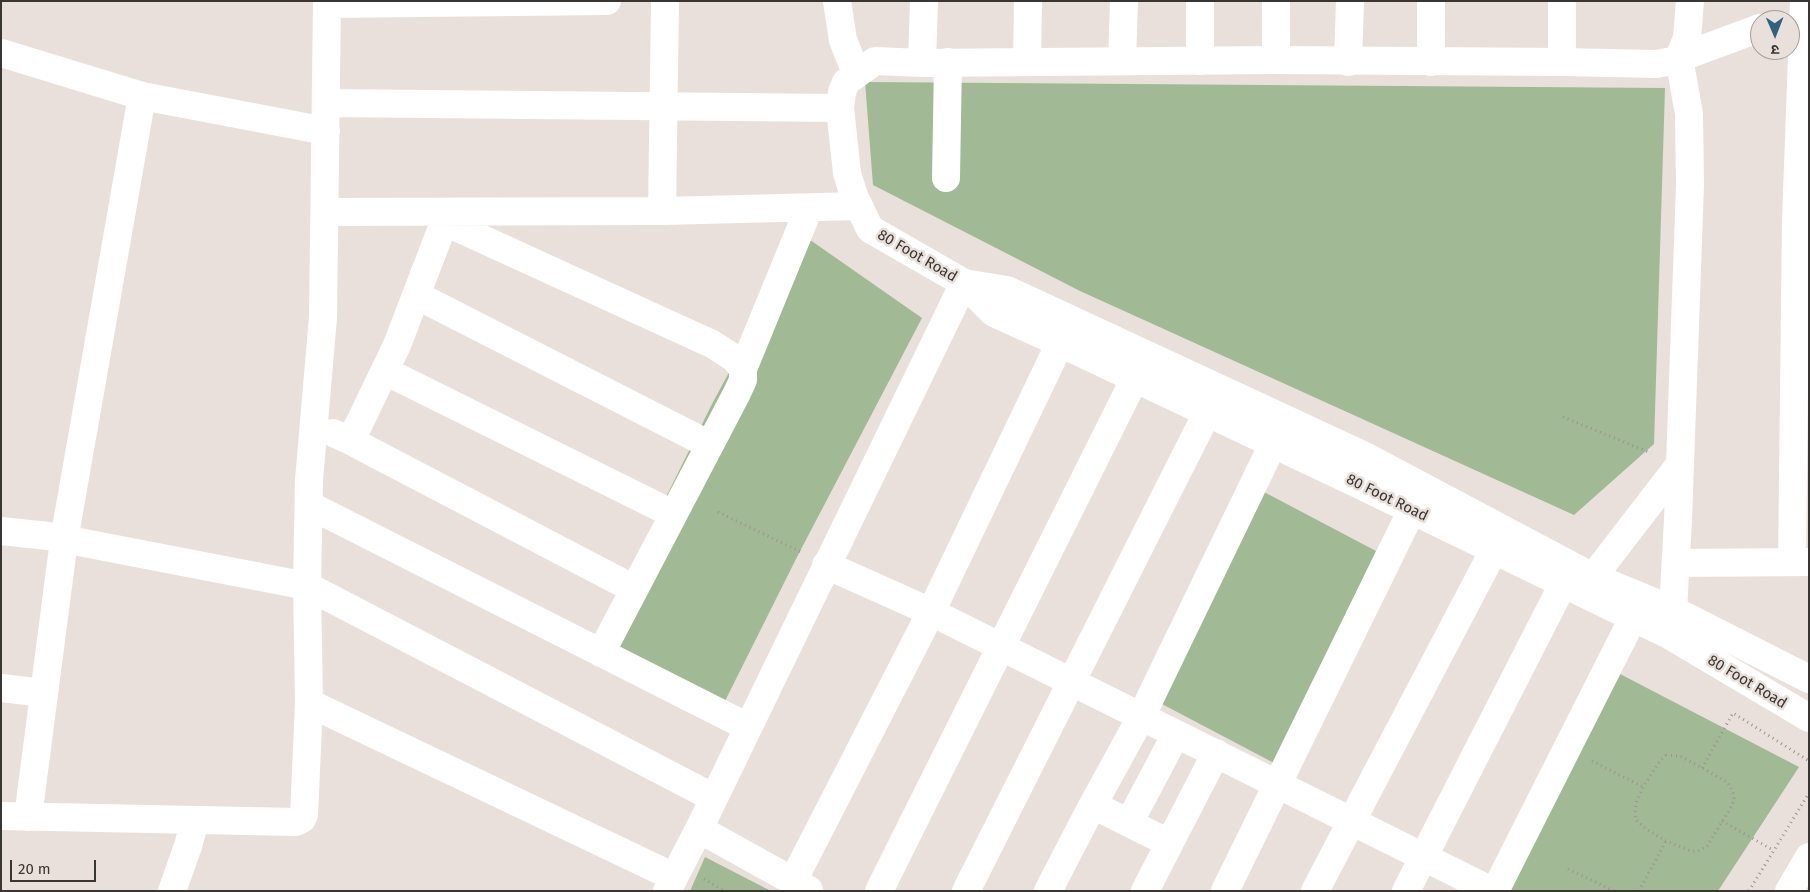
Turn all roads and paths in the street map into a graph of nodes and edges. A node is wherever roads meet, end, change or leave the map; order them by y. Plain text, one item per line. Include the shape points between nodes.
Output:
1 (607, 1) edge
2 (664, 1) edge
3 (837, 1) edge
4 (924, 1) edge
5 (1028, 1) edge
6 (1124, 1) edge
7 (1200, 1) edge
8 (1276, 1) edge
9 (1350, 1) edge
10 (1431, 1) edge
11 (1562, 1) edge
12 (1690, 1) edge
13 (327, 2) edge
14 (1750, 32) edge
15 (1, 53) edge
16 (1679, 58) junction
17 (1276, 60) junction
18 (1799, 60) edge
19 (1122, 61) junction
20 (1200, 61) junction
21 (1026, 62) junction
22 (1348, 62) junction
23 (1432, 62) junction
24 (1562, 62) junction
25 (935, 63) junction
26 (856, 73) junction
27 (142, 96) junction
28 (326, 103) junction
29 (664, 106) junction
30 (840, 108) junction
31 (326, 131) junction
32 (946, 178) dead end
33 (808, 208) junction
34 (662, 211) junction
35 (325, 212) junction
36 (446, 217) junction
37 (865, 218) junction
38 (964, 284) junction
39 (416, 295) junction
40 (1060, 343) junction
41 (743, 369) junction
42 (385, 371) junction
43 (1135, 378) junction
44 (1207, 413) junction
45 (1563, 418) dead end
46 (314, 425) junction
47 (349, 440) junction
48 (1273, 444) junction
49 (710, 445) junction
50 (1367, 458) junction
51 (1680, 464) junction
52 (1356, 483) junction
53 (310, 505) junction
54 (1412, 510) junction
55 (718, 512) dead end
56 (673, 514) junction
57 (1, 531) edge
58 (64, 540) junction
59 (1494, 550) junction
60 (1800, 562) edge
61 (1676, 563) junction
62 (826, 565) junction
63 (1580, 585) junction
64 (307, 586) junction
65 (634, 589) junction
66 (931, 612) junction
67 (1633, 618) junction
68 (1671, 622) junction
69 (1001, 646) junction
70 (601, 653) junction
71 (1809, 679) edge
72 (1072, 682) junction
73 (1, 688) edge
74 (44, 692) junction
75 (309, 703) junction
76 (1142, 717) junction
77 (1809, 718) edge
78 (748, 727) junction
79 (1176, 734) junction
80 (1567, 749) junction
81 (1216, 753) junction
82 (1809, 761) edge
83 (1702, 768) junction
84 (1277, 784) junction
85 (1643, 787) junction
86 (1809, 793) edge
87 (714, 798) junction
88 (1093, 805) junction
89 (14, 816) edge
90 (195, 820) junction
91 (1351, 820) junction
92 (1722, 822) junction
93 (1129, 823) junction
94 (699, 829) junction
95 (1666, 840) junction
96 (1169, 843) junction
97 (1774, 850) junction
98 (1424, 857) junction
99 (1809, 857) edge
100 (1568, 869) dead end
101 (670, 884) edge
102 (801, 886) edge
103 (172, 891) edge
104 (879, 891) edge
105 (966, 891) edge
106 (1048, 891) edge
107 (1144, 891) edge
108 (1225, 891) edge
109 (1315, 891) edge
110 (1406, 891) edge
111 (1494, 891) edge
112 (1614, 891) edge
113 (1639, 891) edge
114 (1749, 891) edge
115 (1789, 891) edge

1 - 13 street
2 - 29 street
3 - 26 street via 843,40
4 - 25 street
5 - 21 street
6 - 19 street
7 - 20 street
8 - 17 street
9 - 22 street
10 - 23 street
11 - 24 street
12 - 16 street via 1687,38
13 - 28 street
14 - 16 street
15 - 27 street
16 - 24 street via 1656,64
16 - 51 street via 1689,114 1690,185
17 - 20 street
17 - 22 street
18 - 60 street via 1796,220
19 - 20 street
19 - 21 street
21 - 25 street
22 - 23 street
23 - 24 street
25 - 26 street via 875,61
25 - 32 street
26 - 30 street via 846,82
27 - 31 street
27 - 58 street
28 - 29 street
28 - 31 street
29 - 30 street
29 - 34 street
30 - 37 street via 846,173
31 - 35 street
33 - 34 street
33 - 37 street
33 - 41 street
34 - 36 street
35 - 36 street
35 - 46 street via 323,316
36 - 39 street
36 - 41 street via 712,344 734,358
37 - 38 street, 80 Foot Road
38 - 40 street, 80 Foot Road via 994,313
38 - 50 street, 80 Foot Road via 1007,290
38 - 62 street
39 - 42 street
39 - 49 street
40 - 43 street, 80 Foot Road
40 - 66 street
41 - 49 street via 743,380
42 - 47 street
42 - 56 street
43 - 44 street, 80 Foot Road
43 - 69 street
44 - 48 street, 80 Foot Road
44 - 72 street
45 - 51 path
46 - 47 street
46 - 53 street
47 - 65 street
48 - 52 street, 80 Foot Road
48 - 76 street
49 - 56 street
50 - 52 street
50 - 63 street, 80 Foot Road
51 - 61 street
51 - 63 street
52 - 54 street, 80 Foot Road
53 - 64 street
53 - 70 street
54 - 59 street, 80 Foot Road
54 - 84 street
55 - 62 path
56 - 65 street
57 - 58 street
58 - 64 street
58 - 74 street
59 - 63 street, 80 Foot Road
59 - 91 street
60 - 61 street
61 - 68 street
62 - 66 street
62 - 78 street
63 - 67 street, 80 Foot Road
63 - 68 street, 80 Foot Road
63 - 98 street
64 - 75 street
64 - 87 street
65 - 70 street
66 - 69 street
66 - 102 street
67 - 68 street, 80 Foot Road
67 - 80 street
68 - 71 street, 80 Foot Road
68 - 77 street, 80 Foot Road
69 - 72 street
69 - 104 street
70 - 78 street
72 - 76 street
72 - 105 street
73 - 74 street
74 - 89 street
75 - 90 street via 302,819 296,822
75 - 101 street
76 - 79 street
76 - 88 street
78 - 87 street
79 - 81 street
79 - 93 street
80 - 85 path
80 - 111 street
81 - 84 street
81 - 96 street
82 - 83 path via 1732,713
83 - 85 path via 1680,756 1666,756
83 - 92 path via 1727,782 1733,793 1732,806
84 - 91 street
84 - 108 street
85 - 95 path via 1636,804 1636,820 1646,830
86 - 97 path
87 - 94 street
88 - 93 street
88 - 106 street
89 - 90 street
90 - 103 street
91 - 98 street
91 - 109 street
92 - 95 path via 1707,846 1698,851 1691,852
92 - 97 path
93 - 96 street
94 - 101 street
94 - 102 street
95 - 113 path
96 - 107 street
97 - 114 path
98 - 110 street
98 - 111 street
99 - 115 street
100 - 112 path

